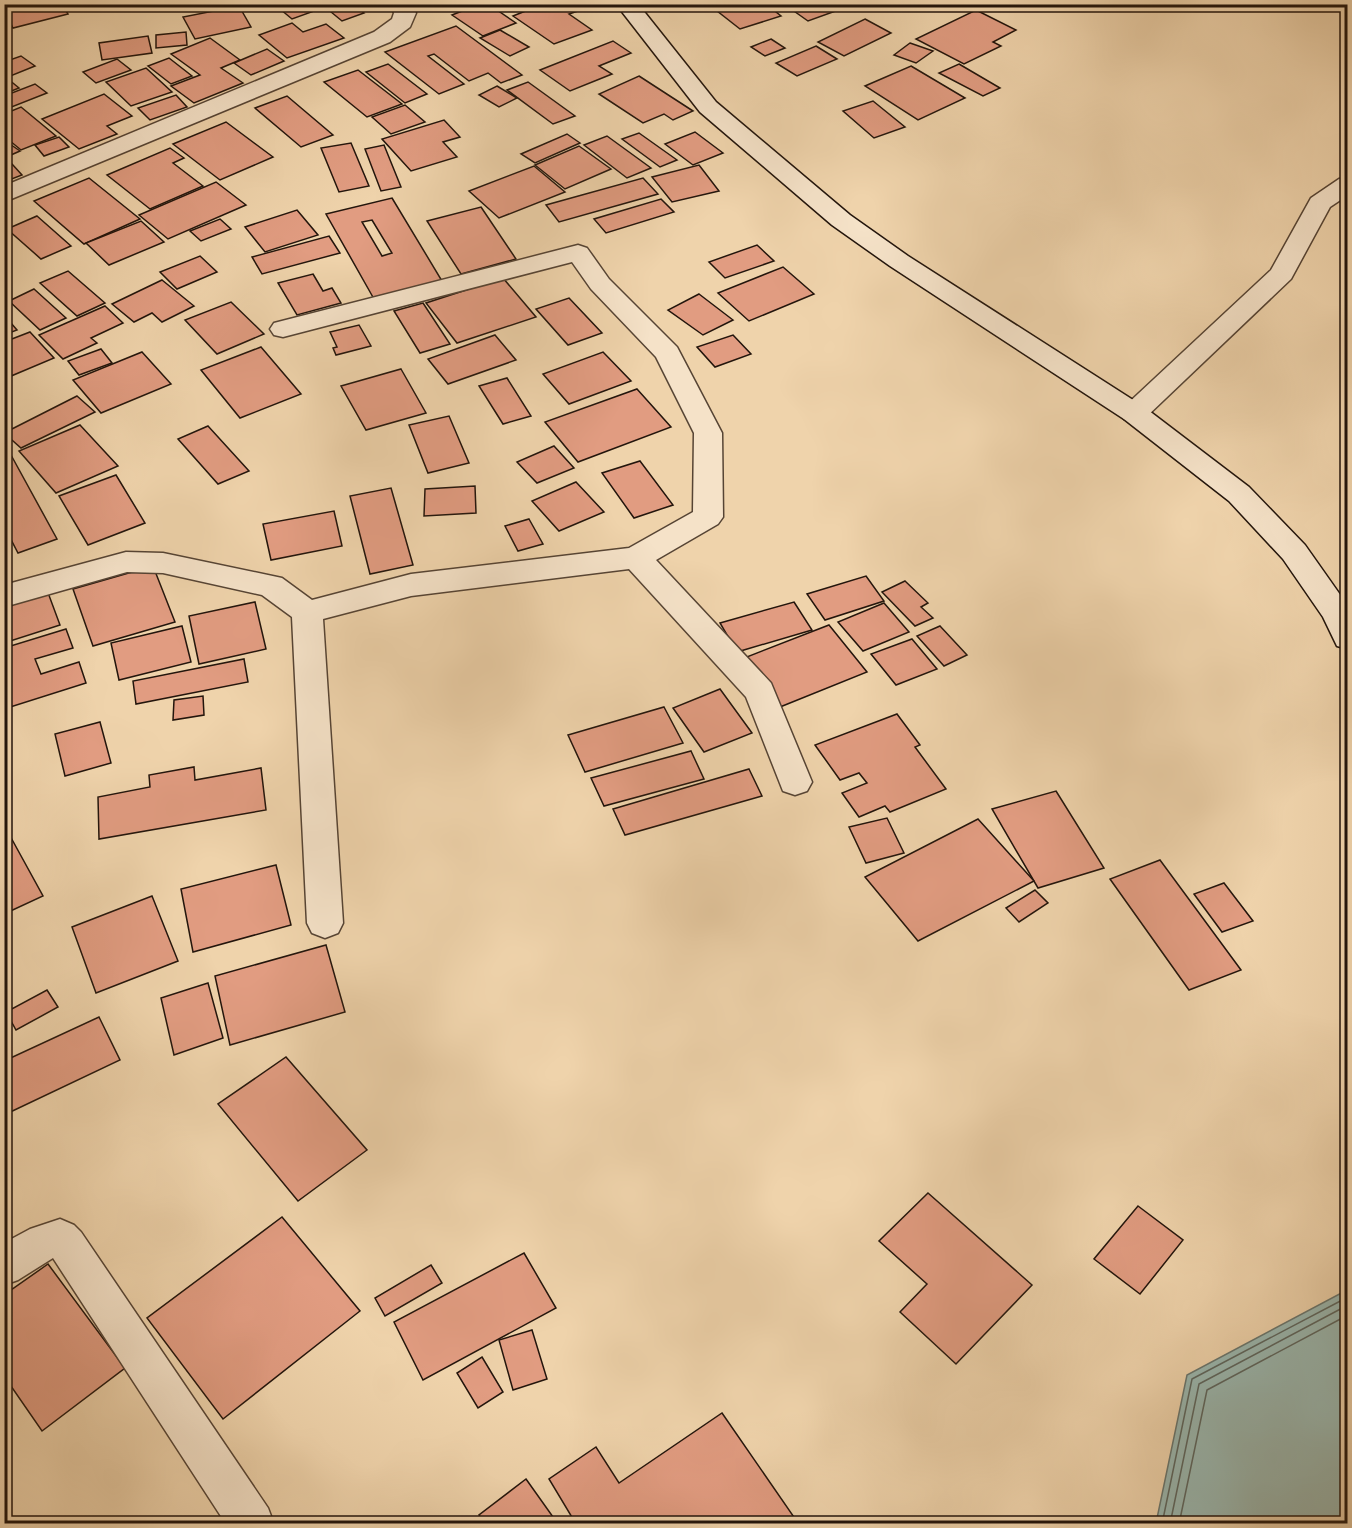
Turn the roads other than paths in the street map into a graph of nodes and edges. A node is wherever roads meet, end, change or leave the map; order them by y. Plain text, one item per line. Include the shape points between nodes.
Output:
1 (400, 4) edge
2 (626, 4) edge
3 (1347, 184) edge
4 (4, 195) edge
5 (283, 328) dead end
6 (1134, 413) junction
7 (636, 558) junction
8 (4, 596) edge
9 (307, 612) junction
10 (1347, 638) edge
11 (795, 782) dead end
12 (325, 923) dead end
13 (4, 1266) edge
14 (252, 1524) edge

1 - 4 street via 405,13 402,22 382,37
2 - 6 street via 708,107 841,220
3 - 6 street via 1320,203 1282,274
5 - 7 street via 578,253 600,284 668,353 708,433 708,517
6 - 10 street via 1239,494 1294,552 1337,614
7 - 9 street via 411,585
7 - 11 street via 760,692
8 - 9 street via 126,562 163,563 271,586
9 - 12 street
13 - 14 street via 49,1240 60,1238 67,1245

